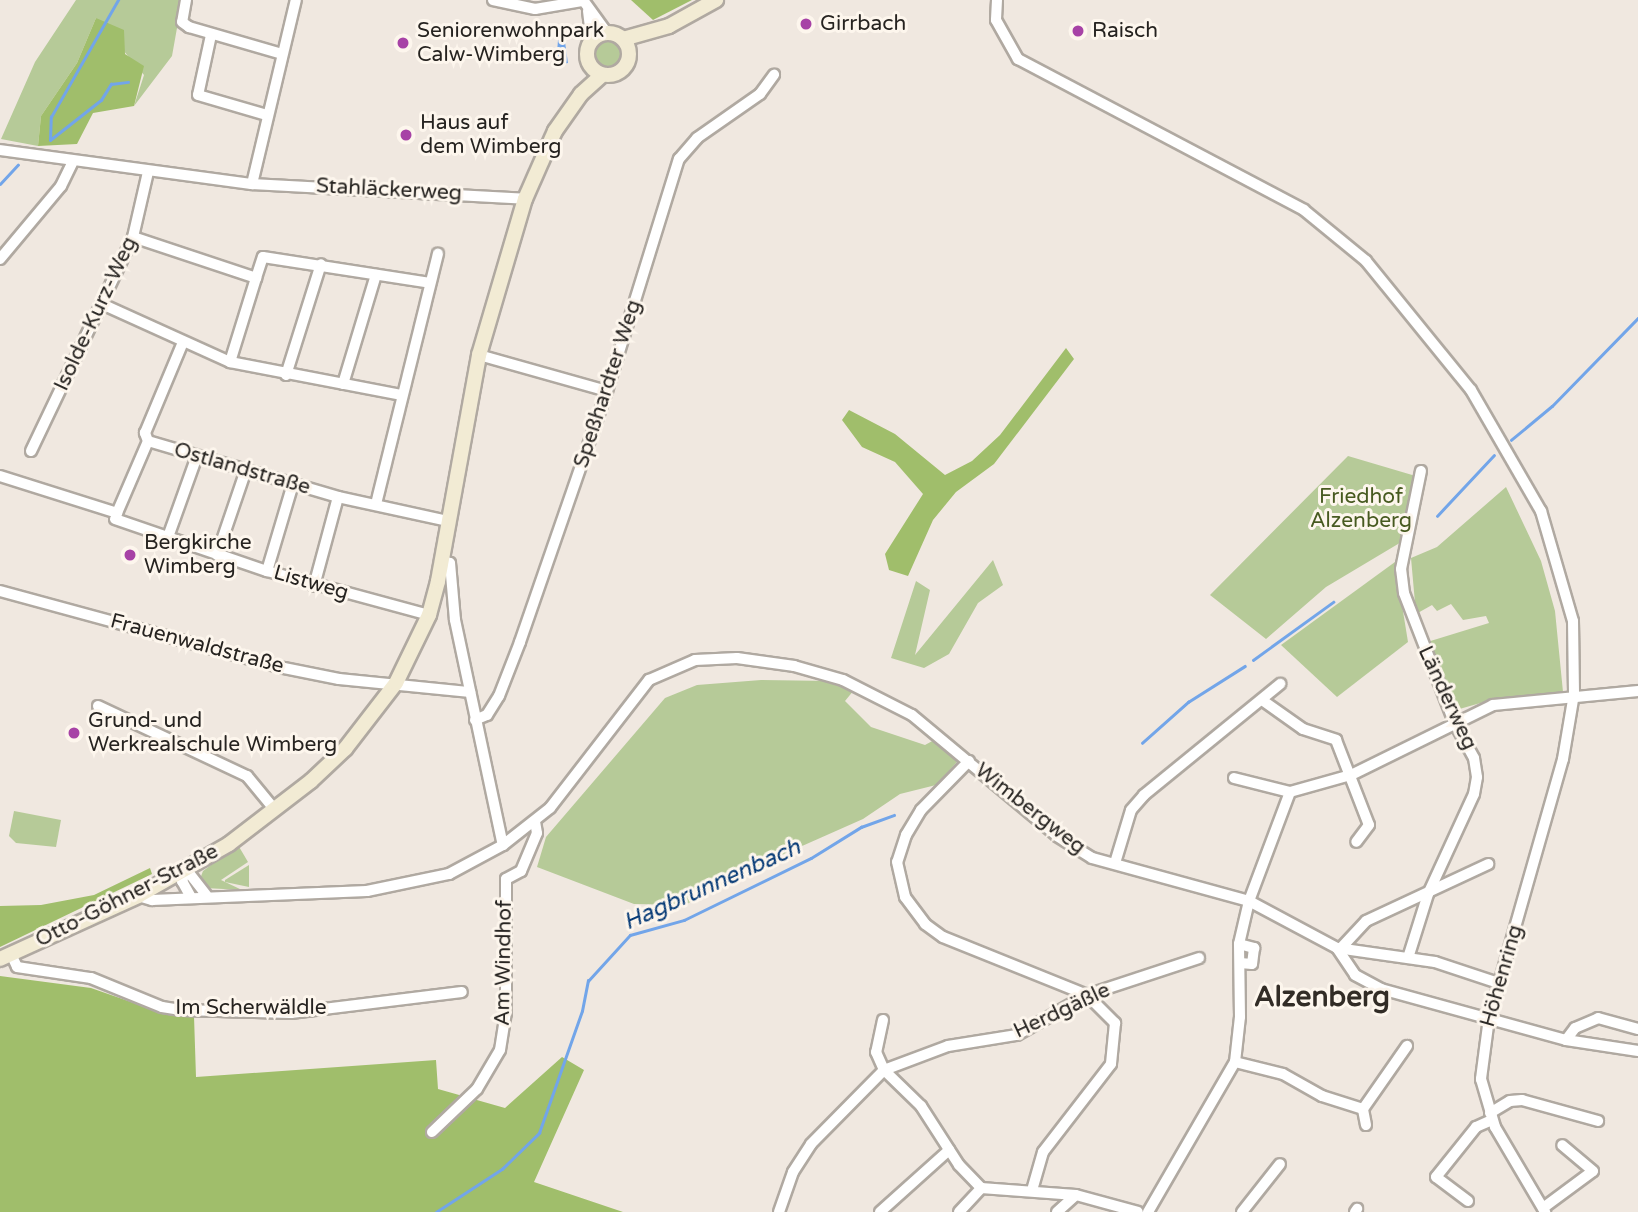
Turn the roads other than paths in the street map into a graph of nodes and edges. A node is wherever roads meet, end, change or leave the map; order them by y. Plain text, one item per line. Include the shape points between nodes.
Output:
1 (186, 0) edge
2 (296, 0) edge
3 (493, 0) edge
4 (997, 0) edge
5 (713, 3) edge
6 (585, 4) edge
7 (669, 26) junction
8 (607, 33) junction
9 (211, 35) junction
10 (623, 40) junction
11 (592, 41) junction
12 (282, 54) junction
13 (630, 55) junction
14 (597, 71) junction
15 (774, 75) dead end
16 (267, 115) junction
17 (0, 150) edge
18 (72, 163) junction
19 (148, 172) junction
20 (252, 184) junction
21 (525, 199) junction
22 (133, 237) junction
23 (438, 254) dead end
24 (0, 259) edge
25 (321, 264) junction
26 (376, 275) junction
27 (256, 278) junction
28 (430, 283) junction
29 (102, 304) junction
30 (183, 342) junction
31 (479, 355) junction
32 (230, 362) junction
33 (286, 375) junction
34 (343, 384) junction
35 (607, 391) junction
36 (401, 394) junction
37 (148, 441) junction
38 (31, 451) dead end
39 (197, 456) junction
40 (246, 470) junction
41 (1420, 471) dead end
42 (0, 476) edge
43 (293, 484) junction
44 (338, 497) junction
45 (376, 504) junction
46 (115, 519) dead end
47 (448, 521) junction
48 (168, 537) junction
49 (218, 555) junction
50 (443, 561) junction
51 (267, 571) junction
52 (314, 586) junction
53 (0, 591) edge
54 (429, 615) junction
55 (396, 683) junction
56 (1280, 684) dead end
57 (1638, 691) edge
58 (470, 692) junction
59 (1574, 694) junction
60 (1262, 700) junction
61 (99, 706) dead end
62 (475, 720) junction
63 (1454, 722) junction
64 (969, 761) junction
65 (1351, 775) junction
66 (1234, 778) dead end
67 (1290, 792) junction
68 (275, 810) junction
69 (535, 821) junction
70 (1356, 842) dead end
71 (503, 845) junction
72 (1115, 863) junction
73 (1488, 864) dead end
74 (186, 869) junction
75 (1428, 894) junction
76 (138, 895) junction
77 (206, 895) junction
78 (191, 897) junction
79 (1249, 901) junction
80 (1239, 944) junction
81 (1339, 948) junction
82 (5, 956) edge
83 (1199, 958) dead end
84 (1408, 958) junction
85 (1240, 963) junction
86 (1498, 983) junction
87 (462, 992) dead end
88 (1087, 995) junction
89 (1489, 1018) junction
90 (883, 1020) dead end
91 (1638, 1029) edge
92 (1566, 1040) junction
93 (1408, 1046) dead end
94 (1638, 1051) edge
95 (1235, 1062) junction
96 (884, 1070) junction
97 (1363, 1108) junction
98 (1491, 1117) junction
99 (1598, 1121) dead end
100 (1366, 1125) dead end
101 (432, 1132) dead end
102 (1562, 1145) dead end
103 (949, 1150) junction
104 (1280, 1164) dead end
105 (981, 1188) junction
106 (1032, 1190) junction
107 (1076, 1195) junction
108 (1468, 1201) dead end
109 (1541, 1209) edge
110 (779, 1212) edge
111 (880, 1212) edge
112 (959, 1212) edge
113 (1058, 1212) edge
114 (1138, 1212) edge
115 (1148, 1212) edge
116 (1242, 1212) edge

1 - 9 street via 182,22
2 - 12 street
3 - 6 street via 535,9
4 - 59 street, Höhenring via 996,20 1018,60 1304,210 1336,234 1411,312 1471,390 1541,511 1573,621
5 - 7 street
6 - 8 street
6 - 11 street
7 - 10 street
7 - 13 street
8 - 10 street
8 - 11 street
9 - 12 street
9 - 16 street via 198,94
10 - 13 street
11 - 14 street via 587,57
12 - 16 street
13 - 14 street via 621,72
14 - 21 street, Otto-Göhner-Straße via 555,131
15 - 35 street, Speßhardter Weg via 760,94 697,138 679,159
16 - 20 street
17 - 18 street, Stahläckerweg
18 - 19 street, Stahläckerweg
18 - 24 street via 61,186
19 - 20 street, Stahläckerweg
19 - 22 street, Isolde-Kurz-Weg
20 - 21 street, Stahläckerweg
21 - 31 street, Otto-Göhner-Straße
22 - 27 street
22 - 29 street, Isolde-Kurz-Weg
23 - 28 street
25 - 26 street
25 - 27 street via 260,257
25 - 33 street
26 - 28 street
26 - 34 street
27 - 32 street
28 - 36 street
29 - 30 street
29 - 38 street, Isolde-Kurz-Weg
30 - 32 street
30 - 37 street via 145,433
31 - 35 street
31 - 47 street, Otto-Göhner-Straße
32 - 33 street
33 - 34 street
34 - 36 street
35 - 62 street, Speßhardter Weg via 499,696 487,715
36 - 45 street
37 - 39 street, Ostlandstraße
37 - 42 street, Ostlandstraße via 117,513
39 - 40 street, Ostlandstraße
39 - 48 street
40 - 43 street, Ostlandstraße
40 - 49 street
41 - 63 street, Länderweg via 1401,569 1404,593
43 - 44 street, Ostlandstraße
43 - 51 street
44 - 45 street, Ostlandstraße
44 - 52 street
45 - 47 street, Ostlandstraße
46 - 48 street, Listweg
47 - 50 street, Otto-Göhner-Straße
48 - 49 street, Listweg
49 - 51 street, Listweg
50 - 54 street, Otto-Göhner-Straße
50 - 58 street via 450,562 455,620
51 - 52 street, Listweg
52 - 54 street, Listweg
53 - 55 street, Frauenwaldstraße via 284,668 339,679
54 - 55 street, Otto-Göhner-Straße
55 - 58 street, Frauenwaldstraße
55 - 68 street, Otto-Göhner-Straße via 345,749
56 - 60 street
57 - 59 street
58 - 62 street
59 - 63 street via 1493,705
59 - 86 street, Höhenring via 1563,759
60 - 65 street via 1303,729 1336,740
60 - 72 street via 1144,795 1131,810
61 - 68 street via 247,776
62 - 71 street
63 - 65 street
63 - 75 street, Länderweg via 1474,758 1477,777 1474,794
64 - 69 street, Wimbergweg via 912,715 843,680 794,666 737,658 695,660 649,680 629,700 567,786
64 - 72 street, Wimbergweg via 1071,846
64 - 88 street via 921,810 906,835 897,862 905,898 925,924 943,937
65 - 67 street
65 - 70 street via 1369,825
66 - 67 street
67 - 79 street
68 - 74 street, Otto-Göhner-Straße
69 - 71 street
69 - 101 street, Am Windhof via 537,833 521,871 506,879 506,1013 500,1050 477,1089
71 - 77 street via 449,874 394,888
72 - 79 street, Wimbergweg
73 - 75 street
74 - 76 street, Otto-Göhner-Straße
74 - 77 street
74 - 78 street via 182,881
75 - 81 street via 1366,921
75 - 84 street, Länderweg
76 - 78 street via 152,900
76 - 82 street, Otto-Göhner-Straße
77 - 78 street
79 - 80 street
79 - 81 street, Wimbergweg
80 - 85 street
80 - 85 street via 1254,948 1252,964
81 - 84 street
81 - 89 street via 1355,975 1381,989
82 - 87 street, Im Scherwäldle via 17,967 91,978 162,1007 189,1010 291,1013
83 - 88 street, Herdgäßle
84 - 86 street
85 - 95 street
86 - 89 street, Höhenring
88 - 96 street, Herdgäßle via 1017,1035 948,1046
88 - 106 street via 1115,1023 1111,1064 1043,1152
89 - 92 street
89 - 98 street, Höhenring via 1481,1079
90 - 96 street via 876,1052
91 - 92 street via 1598,1018 1575,1028
92 - 94 street
93 - 97 street
95 - 97 street via 1283,1074 1322,1096
95 - 115 street
96 - 103 street via 921,1105
96 - 110 street via 811,1144 793,1172
97 - 100 street
98 - 99 street via 1510,1101 1522,1100
98 - 108 street via 1476,1127 1436,1177
98 - 109 street, Höhenring
102 - 109 street via 1593,1171
103 - 105 street
103 - 111 street
104 - 116 street
105 - 106 street
105 - 112 street
106 - 107 street
107 - 113 street
107 - 114 street

